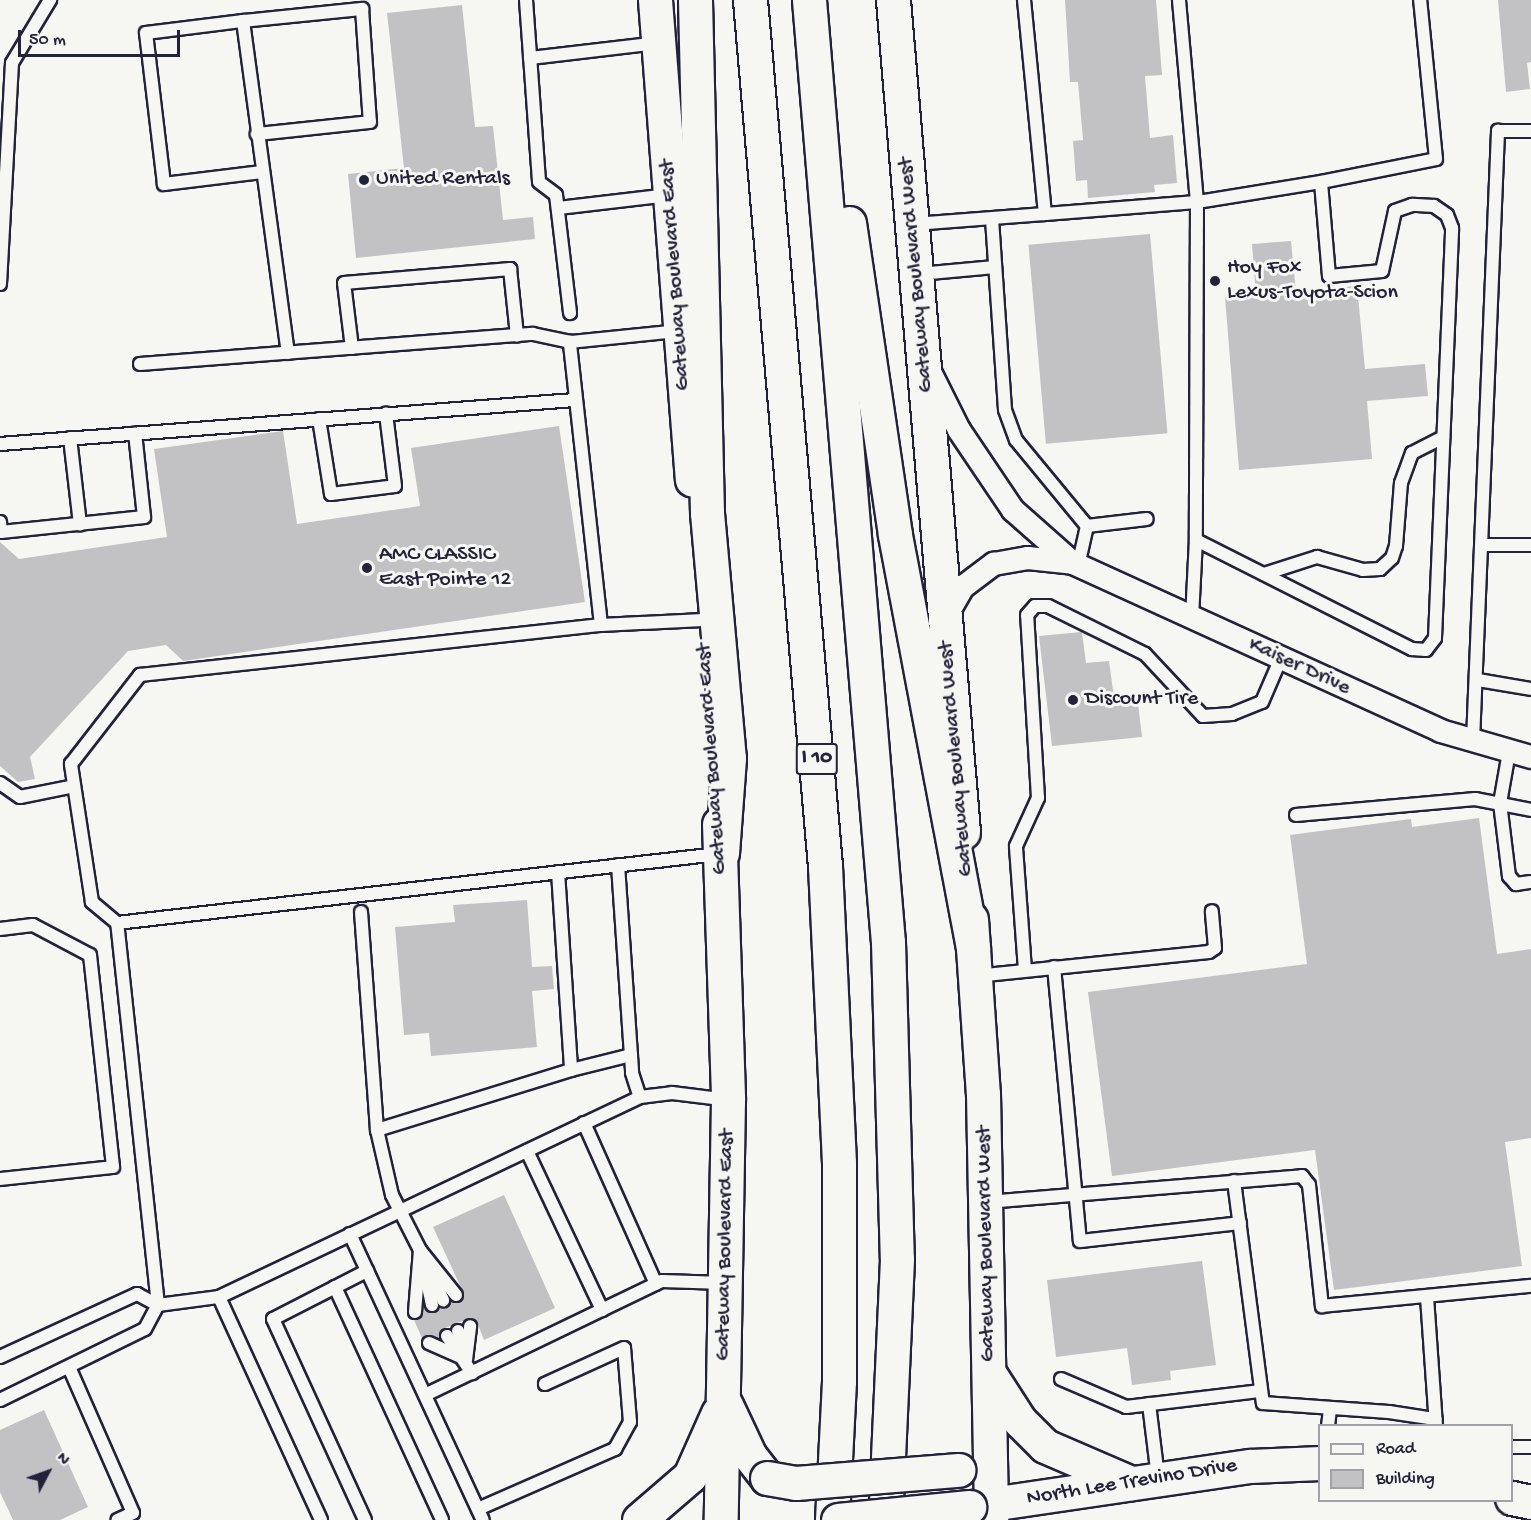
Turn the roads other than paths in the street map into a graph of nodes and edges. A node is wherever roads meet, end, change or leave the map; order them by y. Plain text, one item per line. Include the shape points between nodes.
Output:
1 (50, 0) edge
2 (526, 0) edge
3 (654, 0) edge
4 (696, 0) edge
5 (750, 0) edge
6 (809, 0) edge
7 (829, 0) edge
8 (893, 0) edge
9 (1024, 0) edge
10 (1179, 0) edge
11 (1420, 0) edge
12 (243, 21) junction
13 (658, 43) junction
14 (530, 58) junction
15 (1531, 131) edge
16 (257, 134) junction
17 (262, 172) junction
18 (1321, 182) junction
19 (670, 195) junction
20 (3, 200) edge
21 (1197, 202) junction
22 (558, 208) junction
23 (1046, 214) junction
24 (992, 219) junction
25 (913, 224) junction
26 (995, 267) junction
27 (917, 274) junction
28 (0, 284) edge
29 (570, 313) dead end
30 (680, 331) junction
31 (517, 336) junction
32 (570, 342) junction
33 (352, 348) junction
34 (288, 353) junction
35 (925, 363) junction
36 (140, 364) dead end
37 (575, 400) junction
38 (387, 414) junction
39 (319, 419) junction
40 (135, 433) junction
41 (1443, 437) junction
42 (70, 438) junction
43 (0, 444) edge
44 (1148, 519) dead end
45 (0, 522) edge
46 (80, 524) junction
47 (1087, 526) junction
48 (1196, 540) junction
49 (1482, 545) junction
50 (1531, 545) edge
51 (1076, 564) junction
52 (1264, 574) junction
53 (945, 618) junction
54 (1192, 618) junction
55 (703, 620) junction
56 (601, 625) junction
57 (1281, 658) junction
58 (1478, 680) junction
59 (1531, 689) edge
60 (1473, 741) junction
61 (1520, 754) edge
62 (0, 783) edge
63 (74, 786) junction
64 (1500, 803) junction
65 (1531, 810) edge
66 (1296, 815) dead end
67 (722, 853) junction
68 (618, 865) junction
69 (558, 872) junction
70 (1531, 882) edge
71 (1212, 911) dead end
72 (361, 912) dead end
73 (117, 923) junction
74 (0, 929) edge
75 (974, 962) junction
76 (1054, 967) junction
77 (1025, 970) junction
78 (631, 1055) junction
79 (571, 1070) junction
80 (640, 1097) junction
81 (728, 1100) junction
82 (584, 1123) junction
83 (377, 1130) junction
84 (527, 1151) junction
85 (0, 1179) edge
86 (1234, 1181) junction
87 (1075, 1194) junction
88 (986, 1202) junction
89 (401, 1210) junction
90 (1240, 1223) junction
91 (350, 1234) junction
92 (420, 1250) junction
93 (367, 1271) junction
94 (725, 1283) junction
95 (656, 1284) junction
96 (1531, 1286) edge
97 (335, 1287) junction
98 (456, 1294) dead end
99 (219, 1297) junction
100 (1427, 1297) junction
101 (158, 1305) junction
102 (602, 1310) junction
103 (0, 1357) edge
104 (466, 1360) junction
105 (69, 1366) junction
106 (472, 1373) junction
107 (990, 1375) junction
108 (1061, 1379) dead end
109 (545, 1384) dead end
110 (1261, 1391) junction
111 (425, 1395) junction
112 (0, 1400) edge
113 (723, 1401) junction
114 (1149, 1404) junction
115 (1330, 1409) junction
116 (1436, 1422) edge
117 (992, 1424) junction
118 (1328, 1424) edge
119 (1513, 1447) edge
120 (1531, 1447) edge
121 (1318, 1463) edge
122 (1146, 1482) junction
123 (1513, 1498) edge
124 (1531, 1502) edge
125 (984, 1510) edge
126 (481, 1515) edge
127 (117, 1520) edge
128 (321, 1520) edge
129 (365, 1520) edge
130 (442, 1520) edge
131 (639, 1520) edge
132 (721, 1520) edge
133 (832, 1520) edge
134 (838, 1520) edge
135 (885, 1520) edge

1 - 20 lane via 12,63
2 - 14 lane
3 - 13 main road, Gateway Boulevard East
4 - 67 main road via 707,513 729,758
5 - 133 main road, I 10 via 795,487 834,1025 840,1275
6 - 135 main road, I 10 via 888,942 897,1259
7 - 75 main road via 849,227 872,390 908,613
8 - 25 main road, Gateway Boulevard West
9 - 23 lane
10 - 21 lane
11 - 18 lane via 1436,159
12 - 16 lane
12 - 16 lane via 362,9 370,122
12 - 17 lane via 146,33 164,183
13 - 14 lane
13 - 19 main road, Gateway Boulevard East
14 - 22 lane via 539,182 556,195
15 - 49 lane via 1498,131
16 - 17 lane
17 - 34 lane
18 - 21 lane
18 - 41 lane via 1329,276 1382,271 1395,211 1412,205 1434,206 1447,215 1452,228
19 - 22 lane
19 - 30 main road, Gateway Boulevard East
20 - 28 lane
21 - 23 lane
21 - 48 lane
22 - 29 lane
23 - 24 lane
24 - 25 lane
24 - 26 lane
25 - 27 main road, Gateway Boulevard West
26 - 27 lane
26 - 47 lane via 1005,410 1016,441
27 - 35 main road, Gateway Boulevard West
30 - 32 lane
30 - 55 main road, Gateway Boulevard East
31 - 32 lane via 533,334
31 - 33 lane
31 - 33 lane via 510,269 344,283
32 - 37 lane
33 - 34 lane
34 - 36 lane
35 - 51 street, Kaiser Drive via 959,430 1013,510
35 - 53 main road, Gateway Boulevard West
37 - 38 lane
37 - 56 lane
38 - 39 lane
38 - 39 lane via 395,486 331,494
39 - 40 lane
40 - 42 lane
40 - 46 lane via 144,517
41 - 52 lane via 1412,453 1401,483 1396,546 1392,558 1380,569 1363,570 1317,557
41 - 52 lane via 1435,638 1426,650 1412,649
42 - 43 lane
42 - 46 lane
44 - 47 lane
45 - 46 lane via 1,532
47 - 51 lane
48 - 52 lane
48 - 54 lane
49 - 50 lane
49 - 58 lane
51 - 53 street, Kaiser Drive via 1028,558 994,564 963,587
51 - 54 street, Kaiser Drive
53 - 75 main road, Gateway Boulevard West
54 - 57 street, Kaiser Drive
55 - 56 lane
55 - 67 main road, Gateway Boulevard East
56 - 63 lane via 140,675 70,764
57 - 60 street, Kaiser Drive via 1441,732
57 - 77 lane via 1262,702 1232,714 1203,716 1145,654 1048,606 1035,606 1027,615 1038,798 1016,846
58 - 59 lane
58 - 60 lane
60 - 61 street, Kaiser Drive
61 - 64 lane
62 - 63 lane via 20,797
63 - 73 lane via 92,902
64 - 65 lane
64 - 66 lane via 1475,800
64 - 70 lane via 1509,876 1515,884
67 - 68 lane
67 - 81 main road, Gateway Boulevard East
68 - 69 lane
68 - 78 lane
69 - 73 lane
69 - 79 lane
71 - 76 lane via 1215,948 1209,952
72 - 83 lane
73 - 101 lane
74 - 85 lane via 33,925 90,955 113,1167
75 - 77 lane
75 - 88 main road, Gateway Boulevard West
76 - 77 lane
76 - 87 lane
78 - 79 lane
78 - 80 lane
79 - 83 lane
80 - 81 lane via 672,1093
80 - 82 lane
81 - 94 main road, Gateway Boulevard East
82 - 84 lane
82 - 95 lane
83 - 89 lane via 392,1195
84 - 89 lane
84 - 102 lane
86 - 87 lane
86 - 90 lane
86 - 100 lane via 1299,1176 1306,1179 1322,1306
87 - 88 lane
87 - 90 lane via 1080,1241
88 - 107 main road, Gateway Boulevard West
89 - 91 lane
89 - 92 lane
90 - 110 lane
91 - 93 lane
91 - 99 lane
92 - 92 lane via 428,1306
92 - 98 lane
93 - 97 lane
93 - 111 lane
94 - 95 lane via 679,1280
94 - 113 main road, Gateway Boulevard East
95 - 102 lane
96 - 100 lane
97 - 129 lane via 273,1319
97 - 130 lane
99 - 101 lane
99 - 128 lane
100 - 116 lane
101 - 103 lane via 137,1294
101 - 105 lane via 145,1329
102 - 106 lane
104 - 104 lane via 448,1335
104 - 106 lane
105 - 112 lane
105 - 127 lane via 133,1513
106 - 111 lane
107 - 117 main road, Gateway Boulevard West
107 - 122 main road via 1020,1421 1045,1446
108 - 114 lane via 1126,1407
109 - 126 lane via 624,1348 630,1422 615,1449
110 - 114 lane
110 - 115 lane via 1263,1403
111 - 126 lane
113 - 117 main road, bridge via 750,1456 767,1478 796,1483 958,1470 976,1456
113 - 131 main road via 690,1476
113 - 132 main road, Gateway Boulevard East
114 - 122 lane
115 - 116 lane via 1389,1412
115 - 118 lane
117 - 125 main road, Gateway Boulevard West
119 - 120 lane
121 - 122 main road, North Lee Trevino Drive via 1250,1466
122 - 125 main road, North Lee Trevino Drive
123 - 124 main road
125 - 134 main road, North Lee Trevino Drive, bridge

